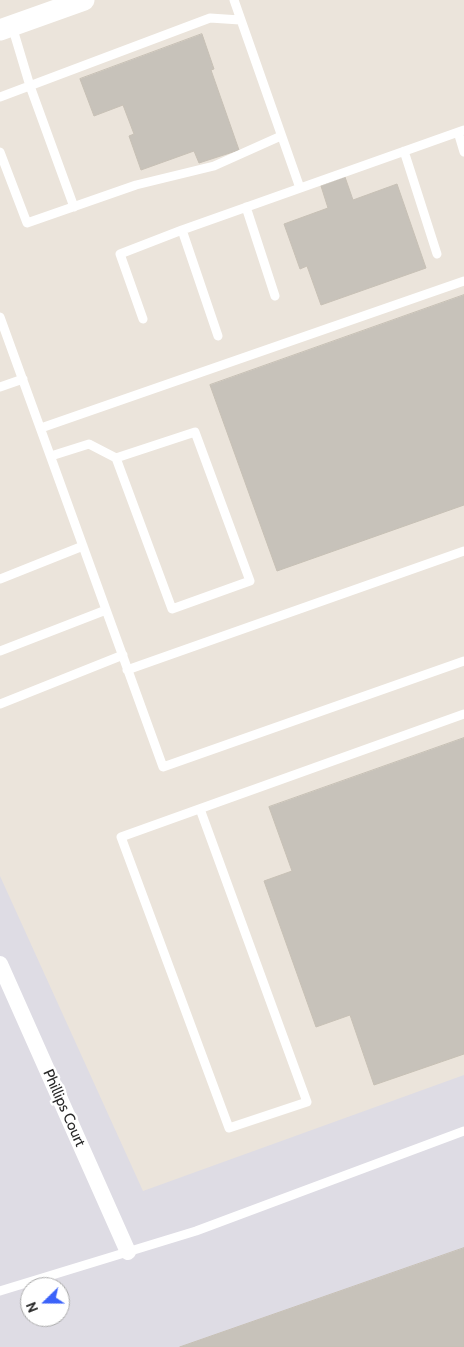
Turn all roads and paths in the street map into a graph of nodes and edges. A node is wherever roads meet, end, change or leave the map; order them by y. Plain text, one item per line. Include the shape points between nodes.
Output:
1 (84, 0) edge
2 (234, 0) edge
3 (240, 20) junction
4 (6, 28) edge
5 (30, 86) junction
6 (0, 97) edge
7 (461, 131) edge
8 (281, 136) junction
9 (404, 151) junction
10 (0, 152) edge
11 (464, 152) edge
12 (300, 188) junction
13 (74, 207) junction
14 (246, 207) junction
15 (182, 230) junction
16 (437, 254) dead end
17 (464, 281) edge
18 (275, 296) dead end
19 (143, 319) dead end
20 (0, 320) edge
21 (218, 336) dead end
22 (23, 379) junction
23 (0, 387) edge
24 (41, 428) junction
25 (51, 456) junction
26 (116, 458) junction
27 (83, 546) junction
28 (464, 551) edge
29 (0, 579) edge
30 (106, 610) junction
31 (0, 651) edge
32 (122, 655) junction
33 (464, 661) edge
34 (128, 670) junction
35 (0, 704) edge
36 (464, 714) edge
37 (200, 809) junction
38 (0, 964) edge
39 (464, 1131) edge
40 (128, 1252) junction
41 (0, 1291) edge

1 - 4 street
2 - 3 lane
3 - 5 lane via 210,18
3 - 8 lane
4 - 5 lane
5 - 6 lane
5 - 13 lane
7 - 9 lane
7 - 11 lane
8 - 12 lane
8 - 13 lane via 214,166 136,185
9 - 12 lane
9 - 16 lane
10 - 13 lane via 27,224
12 - 14 lane
14 - 15 lane
14 - 18 lane
15 - 19 lane via 120,254
15 - 21 lane
17 - 24 lane
20 - 22 lane
22 - 23 lane
22 - 24 lane
24 - 25 lane
25 - 26 lane via 90,444
25 - 27 lane
26 - 26 lane via 195,432 250,581 172,609
27 - 29 lane
27 - 30 lane
28 - 34 lane
30 - 31 lane
30 - 32 lane
32 - 34 lane
32 - 35 lane
33 - 34 lane via 162,767
36 - 37 lane
37 - 37 lane via 121,837 229,1128 307,1102
38 - 40 street, Phillips Court
39 - 40 lane via 196,1231
40 - 41 lane

